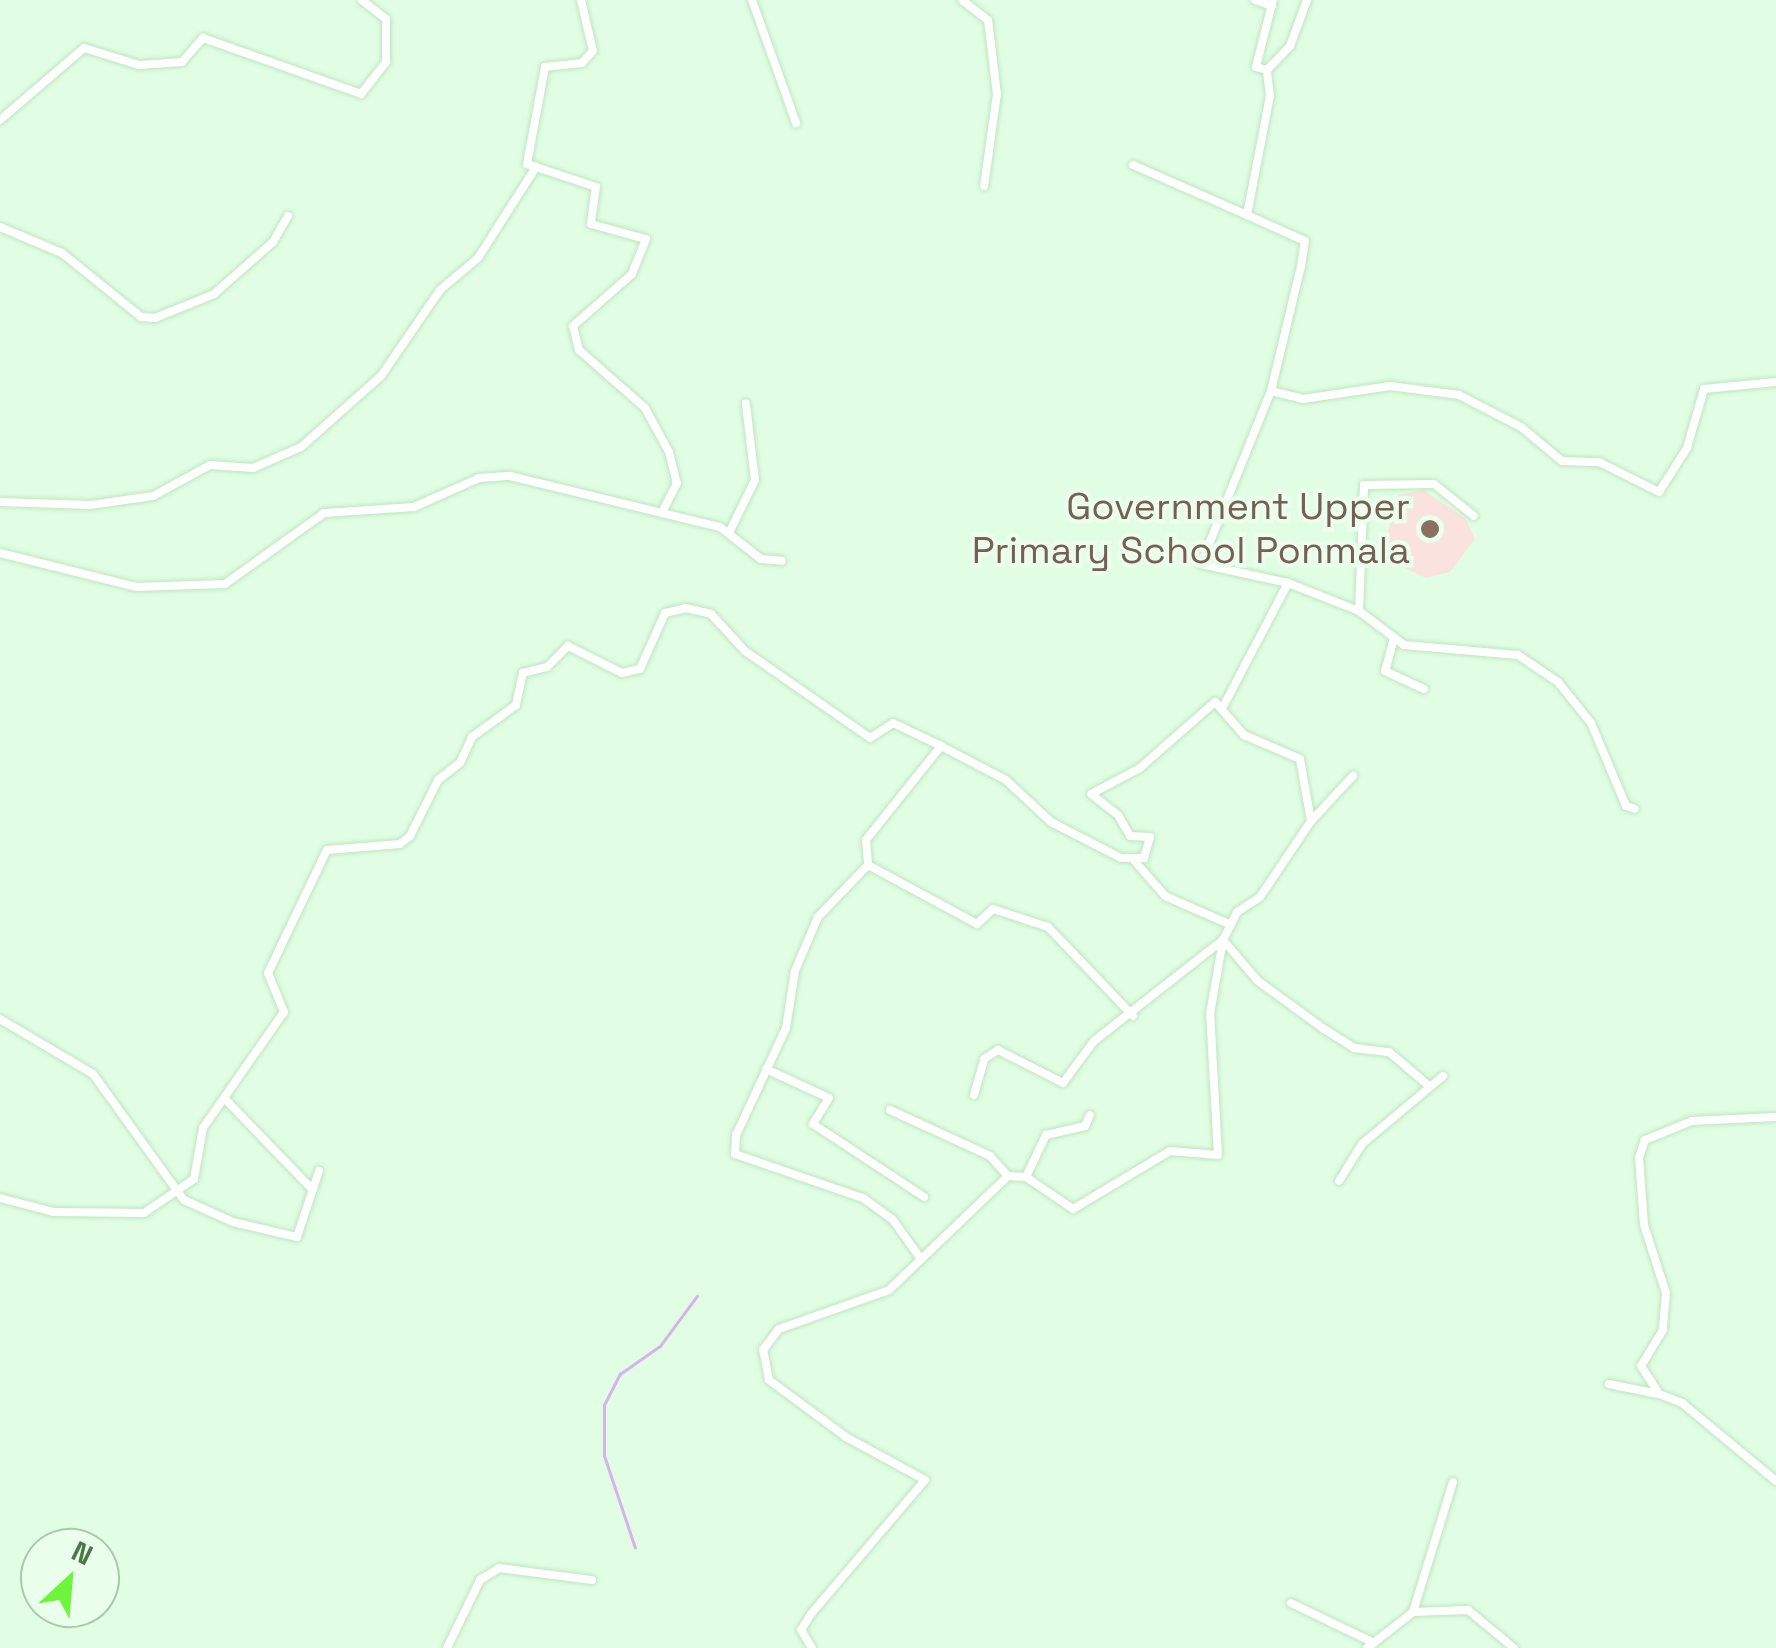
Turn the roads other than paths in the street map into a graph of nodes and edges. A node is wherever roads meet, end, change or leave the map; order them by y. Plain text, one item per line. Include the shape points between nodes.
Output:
1 (362, 0) edge
2 (581, 0) edge
3 (752, 0) edge
4 (962, 0) edge
5 (1255, 0) edge
6 (1306, 0) edge
7 (1272, 3) edge
8 (1267, 70) junction
9 (0, 120) edge
10 (796, 123) dead end
11 (1133, 165) dead end
12 (536, 168) junction
13 (984, 186) dead end
14 (1248, 215) junction
15 (288, 216) dead end
16 (0, 227) edge
17 (1776, 382) edge
18 (1271, 391) junction
19 (746, 404) dead end
20 (0, 502) edge
21 (662, 512) junction
22 (1474, 516) dead end
23 (729, 533) junction
24 (0, 554) edge
25 (782, 561) dead end
26 (1288, 583) junction
27 (1359, 610) junction
28 (1394, 638) junction
29 (1424, 688) dead end
30 (1224, 705) junction
31 (941, 746) junction
32 (1353, 776) dead end
33 (1635, 809) dead end
34 (1311, 821) junction
35 (1132, 858) junction
36 (868, 865) junction
37 (1230, 925) junction
38 (1223, 940) junction
39 (1133, 1016) junction
40 (0, 1019) edge
41 (766, 1069) junction
42 (1443, 1076) dead end
43 (1429, 1086) junction
44 (974, 1095) dead end
45 (226, 1100) junction
46 (890, 1110) dead end
47 (1090, 1115) dead end
48 (1776, 1116) edge
49 (320, 1171) dead end
50 (1008, 1176) junction
51 (1026, 1178) junction
52 (1339, 1181) dead end
53 (176, 1187) junction
54 (313, 1190) junction
55 (924, 1197) dead end
56 (0, 1198) edge
57 (921, 1258) junction
58 (1609, 1384) dead end
59 (1664, 1395) junction
60 (1776, 1480) edge
61 (1453, 1482) dead end
62 (592, 1580) dead end
63 (1291, 1603) dead end
64 (1414, 1612) junction
65 (1371, 1645) edge
66 (447, 1648) edge
67 (812, 1648) edge
68 (1514, 1648) edge

1 - 9 street via 386,19 386,62 361,94 203,38 182,62 138,64 84,48
2 - 12 street via 593,50 582,63 546,67 527,164
3 - 10 street
4 - 13 street via 988,20 997,94
5 - 7 street
6 - 8 street via 1290,46
7 - 8 street via 1256,67
8 - 14 street via 1270,96
11 - 14 street
12 - 20 street via 478,258 440,290 382,376 302,447 253,468 210,465 154,496 90,505
12 - 21 street via 596,188 591,224 646,239 632,274 573,326 579,350 645,408 669,452 677,483
14 - 18 street via 1304,241
15 - 16 street via 272,242 214,294 154,318 141,317 62,253
17 - 18 street via 1746,379 1704,389 1687,448 1659,492 1599,462 1562,460 1521,427 1459,394 1390,386 1303,400
18 - 26 street via 1200,564
19 - 23 street via 755,480
21 - 23 street
21 - 24 street via 510,476 479,478 414,506 324,513 225,584 136,587
22 - 27 street via 1434,484 1364,486
23 - 25 street via 762,559
26 - 27 street
26 - 30 street
27 - 28 street
28 - 29 street via 1385,671
28 - 33 street via 1433,650 1518,655 1558,682 1591,722 1626,806
30 - 34 street via 1244,735 1300,759
30 - 35 street via 1214,702 1140,768 1091,794 1130,836 1150,836 1144,858
31 - 35 street via 1006,780 1038,814
31 - 36 street via 866,840
31 - 45 street via 892,722 870,738 746,651 711,614 665,612 640,669 622,674 568,646 547,666 523,673 516,706 472,737 400,844 338,843 327,850 268,973 284,1012
32 - 34 street
34 - 37 street
35 - 37 street via 1165,896
36 - 39 street via 976,924 992,909 1048,927
36 - 41 street via 818,918
37 - 38 street
38 - 39 street
38 - 43 street via 1258,981 1324,1029 1354,1048 1388,1052
38 - 51 street via 1210,1014 1218,1154 1170,1151 1072,1209
39 - 44 street via 1094,1041 1062,1082 991,1051
40 - 53 street via 93,1074
41 - 55 street via 829,1098 813,1124
41 - 57 street via 735,1154 863,1198 893,1220
42 - 43 street
43 - 52 street via 1362,1144
45 - 53 street via 203,1128 194,1179
45 - 54 street
46 - 50 street via 990,1156
47 - 51 street via 1085,1126 1046,1134
48 - 59 street via 1692,1121 1646,1140 1644,1226 1666,1293 1664,1330 1641,1366
49 - 54 street
50 - 51 street
50 - 57 street
53 - 54 street via 184,1200 234,1222 297,1237
53 - 56 street via 144,1213 54,1212
57 - 67 street via 889,1290 779,1329 763,1350 769,1380 846,1437 925,1480 801,1630
58 - 59 street
59 - 60 street
61 - 64 street
62 - 66 street via 500,1568 480,1580
63 - 65 street
64 - 65 street
64 - 68 street via 1468,1610

